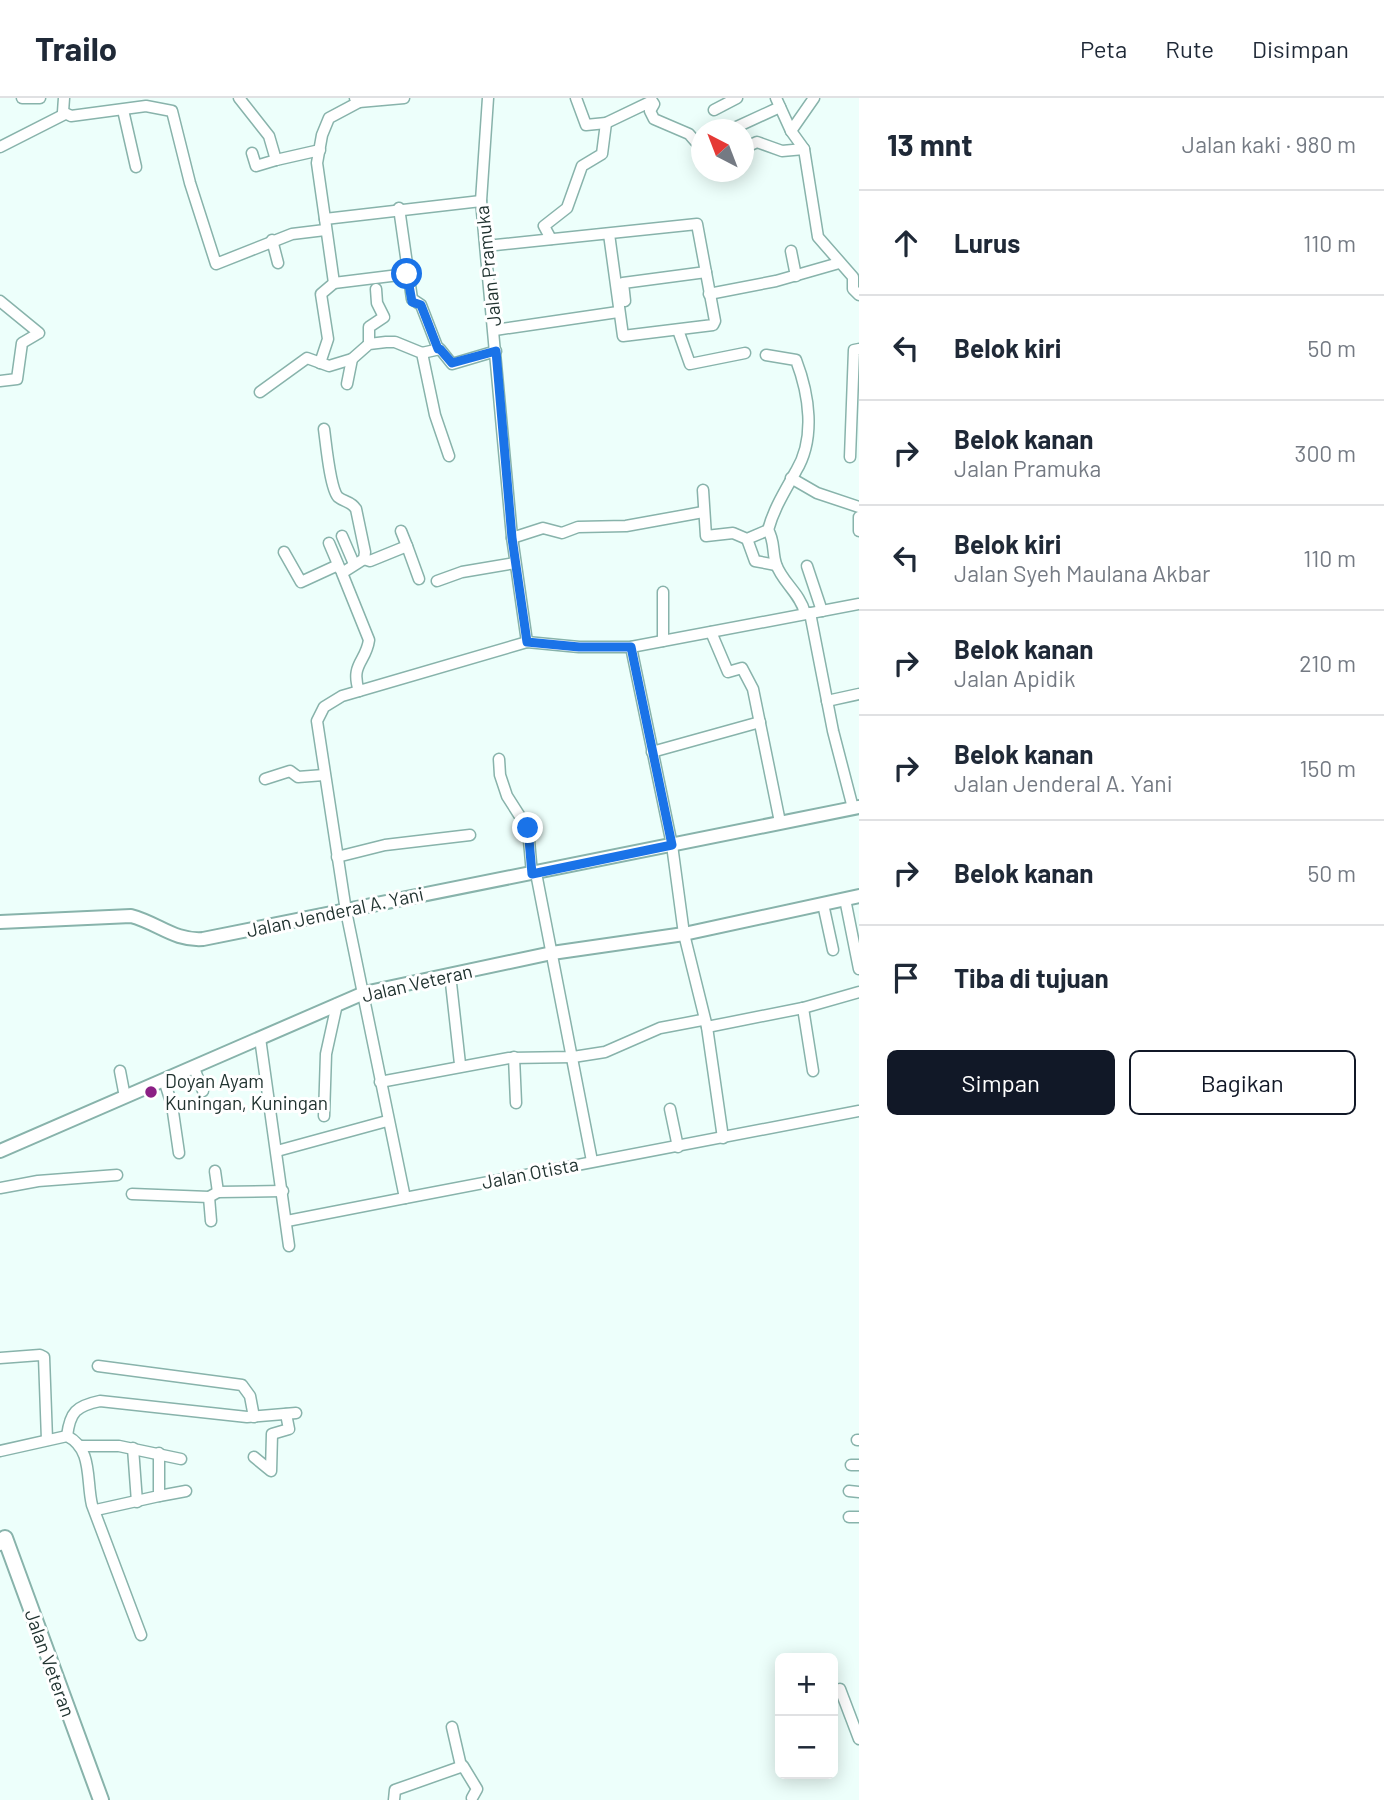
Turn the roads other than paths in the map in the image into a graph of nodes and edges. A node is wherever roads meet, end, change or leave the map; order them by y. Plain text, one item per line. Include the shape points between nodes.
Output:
1 (22, 98) edge
2 (40, 98) edge
3 (64, 98) edge
4 (239, 98) edge
5 (404, 98) edge
6 (488, 98) edge
7 (576, 98) edge
8 (737, 98) edge
9 (814, 98) edge
10 (357, 100) edge
11 (155, 103) edge
12 (778, 103) edge
13 (123, 110) junction
14 (714, 110) dead end
15 (65, 114) junction
16 (750, 119) edge
17 (606, 123) junction
18 (791, 131) junction
19 (691, 136) edge
20 (754, 143) edge
21 (0, 147) edge
22 (804, 149) junction
23 (320, 150) junction
24 (252, 153) dead end
25 (276, 160) junction
26 (136, 167) dead end
27 (481, 201) junction
28 (399, 208) junction
29 (325, 224) junction
30 (609, 234) junction
31 (551, 239) junction
32 (272, 240) junction
33 (486, 246) junction
34 (791, 251) dead end
35 (278, 263) dead end
36 (839, 263) junction
37 (706, 272) junction
38 (407, 274) junction
39 (796, 276) junction
40 (856, 277) edge
41 (334, 284) junction
42 (376, 289) dead end
43 (709, 293) junction
44 (859, 295) edge
45 (0, 301) edge
46 (625, 302) dead end
47 (618, 312) junction
48 (495, 330) junction
49 (678, 330) junction
50 (369, 344) junction
51 (438, 349) junction
52 (859, 349) edge
53 (496, 351) junction
54 (422, 353) junction
55 (745, 353) dead end
56 (766, 355) dead end
57 (352, 359) junction
58 (320, 363) junction
59 (0, 382) edge
60 (347, 384) dead end
61 (260, 392) dead end
62 (324, 429) dead end
63 (449, 456) dead end
64 (850, 457) dead end
65 (789, 482) junction
66 (703, 490) dead end
67 (859, 507) edge
68 (703, 512) junction
69 (859, 519) edge
70 (768, 530) junction
71 (401, 531) dead end
72 (859, 531) edge
73 (342, 536) dead end
74 (512, 538) junction
75 (747, 539) junction
76 (329, 543) dead end
77 (407, 546) junction
78 (284, 552) dead end
79 (359, 561) junction
80 (514, 563) junction
81 (776, 565) junction
82 (807, 566) dead end
83 (340, 569) junction
84 (419, 579) dead end
85 (437, 581) dead end
86 (663, 592) dead end
87 (859, 604) edge
88 (822, 611) junction
89 (808, 613) junction
90 (710, 632) junction
91 (663, 641) junction
92 (527, 642) junction
93 (631, 647) junction
94 (359, 691) junction
95 (859, 694) edge
96 (827, 701) junction
97 (760, 722) junction
98 (652, 752) junction
99 (499, 759) dead end
100 (324, 775) junction
101 (265, 779) dead end
102 (856, 807) edge
103 (780, 822) junction
104 (470, 835) dead end
105 (672, 845) junction
106 (337, 857) junction
107 (534, 874) junction
108 (859, 896) edge
109 (845, 899) junction
110 (823, 904) junction
111 (346, 911) junction
112 (0, 922) edge
113 (684, 934) junction
114 (833, 950) dead end
115 (552, 953) junction
116 (859, 969) edge
117 (450, 974) junction
118 (859, 992) edge
119 (364, 993) junction
120 (337, 1004) junction
121 (803, 1008) junction
122 (704, 1023) junction
123 (260, 1038) junction
124 (514, 1057) junction
125 (572, 1057) junction
126 (460, 1064) junction
127 (194, 1068) junction
128 (120, 1071) dead end
129 (813, 1071) dead end
130 (164, 1080) junction
131 (380, 1082) junction
132 (203, 1091) dead end
133 (125, 1097) junction
134 (516, 1103) dead end
135 (670, 1109) dead end
136 (859, 1111) edge
137 (324, 1116) dead end
138 (387, 1121) junction
139 (723, 1138) junction
140 (678, 1147) junction
141 (0, 1151) edge
142 (277, 1151) junction
143 (179, 1153) dead end
144 (592, 1161) junction
145 (215, 1171) dead end
146 (117, 1175) dead end
147 (0, 1188) edge
148 (283, 1191) junction
149 (214, 1194) junction
150 (132, 1195) dead end
151 (405, 1198) junction
152 (211, 1221) dead end
153 (287, 1222) junction
154 (289, 1246) dead end
155 (0, 1358) edge
156 (98, 1366) dead end
157 (254, 1417) junction
158 (67, 1436) junction
159 (47, 1440) junction
160 (82, 1446) junction
161 (132, 1448) junction
162 (0, 1451) edge
163 (159, 1453) junction
164 (254, 1457) dead end
165 (181, 1459) dead end
166 (186, 1491) dead end
167 (159, 1496) junction
168 (137, 1502) junction
169 (96, 1510) junction
170 (2, 1535) edge
171 (6, 1557) edge
172 (141, 1635) dead end
173 (840, 1689) dead end
174 (452, 1727) dead end
175 (859, 1739) edge
176 (461, 1766) junction
177 (471, 1799) edge
178 (101, 1800) edge
179 (394, 1800) edge

1 - 2 street
3 - 15 street
4 - 25 street via 270,136
5 - 10 street
6 - 27 street, Jalan Pramuka
7 - 17 street via 586,125
8 - 14 street
9 - 18 street
10 - 23 street via 330,118
11 - 13 street
11 - 32 street via 175,115 190,183 216,264
12 - 16 street
12 - 18 street
13 - 15 street
13 - 26 street
15 - 21 street
17 - 19 street via 650,100 654,119
17 - 31 street via 601,156 582,166 567,208 544,226
18 - 22 street
20 - 22 street via 782,151
22 - 36 street via 818,237
23 - 25 street
23 - 29 street via 318,176
24 - 25 street via 256,166
27 - 28 street
27 - 33 street, Jalan Pramuka
28 - 29 street
28 - 38 street
29 - 32 street
29 - 41 street
30 - 31 street
30 - 37 street via 697,224
30 - 47 street
31 - 33 street
32 - 35 street
33 - 48 street, Jalan Pramuka
34 - 39 street
36 - 39 street
36 - 40 street
37 - 43 street
37 - 46 street via 623,283
38 - 41 street
38 - 51 street via 412,302 421,305
39 - 43 street
40 - 44 street via 853,289
41 - 58 street via 321,294 328,340
42 - 50 street via 384,317 369,327
43 - 49 street via 713,326
45 - 59 street via 38,332 22,343 17,379
47 - 48 street
47 - 49 street via 623,336
48 - 53 street, Jalan Pramuka
49 - 55 street via 690,364
50 - 54 street via 395,342
50 - 57 street
51 - 53 street via 452,363
51 - 54 street
52 - 64 street via 854,350
53 - 74 street, Jalan Pramuka
54 - 63 street
56 - 65 street via 796,360 808,406 807,443
57 - 58 street via 329,366
57 - 60 street
58 - 61 street via 307,358
62 - 79 street via 334,489 357,511
65 - 67 street
65 - 70 street
66 - 68 street
68 - 74 street via 626,526 578,527 562,533 543,528
68 - 75 street via 706,536 733,533
69 - 72 street
70 - 75 street
70 - 81 street
71 - 77 street
73 - 79 street
74 - 80 street, Jalan Pramuka
75 - 81 street via 755,561
76 - 83 street
77 - 79 street
77 - 84 street
78 - 83 street via 301,582
79 - 83 street
80 - 85 street
80 - 92 street, Jalan Pramuka
81 - 89 street
82 - 88 street
83 - 94 street via 369,640 357,665
86 - 91 street
87 - 88 street
88 - 89 street
89 - 90 street
89 - 96 street
90 - 91 street
90 - 97 street via 728,672 742,668 747,675
91 - 93 street
92 - 93 street
92 - 94 street
93 - 98 street
94 - 100 street via 324,707 317,718
95 - 96 street
96 - 102 street
97 - 98 street
97 - 103 street
98 - 105 street
99 - 107 street via 507,796 528,828
100 - 101 street via 298,778 290,771
100 - 106 street
102 - 103 main road, Jalan Jenderal A. Yani
103 - 105 main road, Jalan Jenderal A. Yani
104 - 106 street via 393,844
105 - 107 main road, Jalan Jenderal A. Yani
105 - 113 street
106 - 111 street
107 - 111 main road, Jalan Jenderal A. Yani
107 - 115 street
108 - 109 main road, Jalan Veteran
109 - 110 main road, Jalan Veteran
109 - 116 street
110 - 113 main road, Jalan Veteran
110 - 114 street
111 - 112 main road, Jalan Jenderal A. Yani via 186,940 131,916
111 - 119 street
113 - 115 main road, Jalan Veteran
113 - 122 street
115 - 117 main road, Jalan Veteran
115 - 125 street
117 - 119 main road, Jalan Veteran
117 - 126 street
118 - 121 street
119 - 120 main road, Jalan Veteran
119 - 131 street
120 - 123 main road, Jalan Veteran
120 - 137 street via 326,1054
121 - 122 street
121 - 129 street
122 - 125 street via 660,1028 617,1049
122 - 139 street
123 - 127 main road, Jalan Veteran
123 - 142 street
124 - 125 street
124 - 126 street
124 - 134 street
125 - 144 street
126 - 131 street
127 - 130 main road, Jalan Veteran
127 - 132 street
128 - 133 street
130 - 133 main road, Jalan Veteran
130 - 143 street
131 - 138 street
133 - 141 main road, Jalan Veteran
135 - 140 street
136 - 139 street, Jalan Otista
138 - 142 street
138 - 151 street
139 - 140 street, Jalan Otista
140 - 144 street, Jalan Otista
142 - 148 street
144 - 151 street, Jalan Otista
145 - 149 street
146 - 147 street
148 - 149 street
148 - 153 street
149 - 150 street
149 - 152 street
151 - 153 street, Jalan Otista
153 - 154 street
155 - 159 street via 44,1357
156 - 157 street via 242,1385 250,1396
157 - 158 street via 100,1401 72,1413
157 - 164 street via 291,1413 288,1430 272,1434 271,1471
158 - 159 street
158 - 160 street
159 - 162 street
160 - 161 street
160 - 169 street
161 - 163 street
161 - 168 street
163 - 165 street
163 - 167 street
166 - 167 street
167 - 168 street
168 - 169 street
169 - 172 street
170 - 171 highway, Jalan Veteran
171 - 178 highway, Jalan Veteran
173 - 175 street
174 - 176 street
176 - 177 street via 467,1768 477,1789
176 - 179 street via 395,1790

